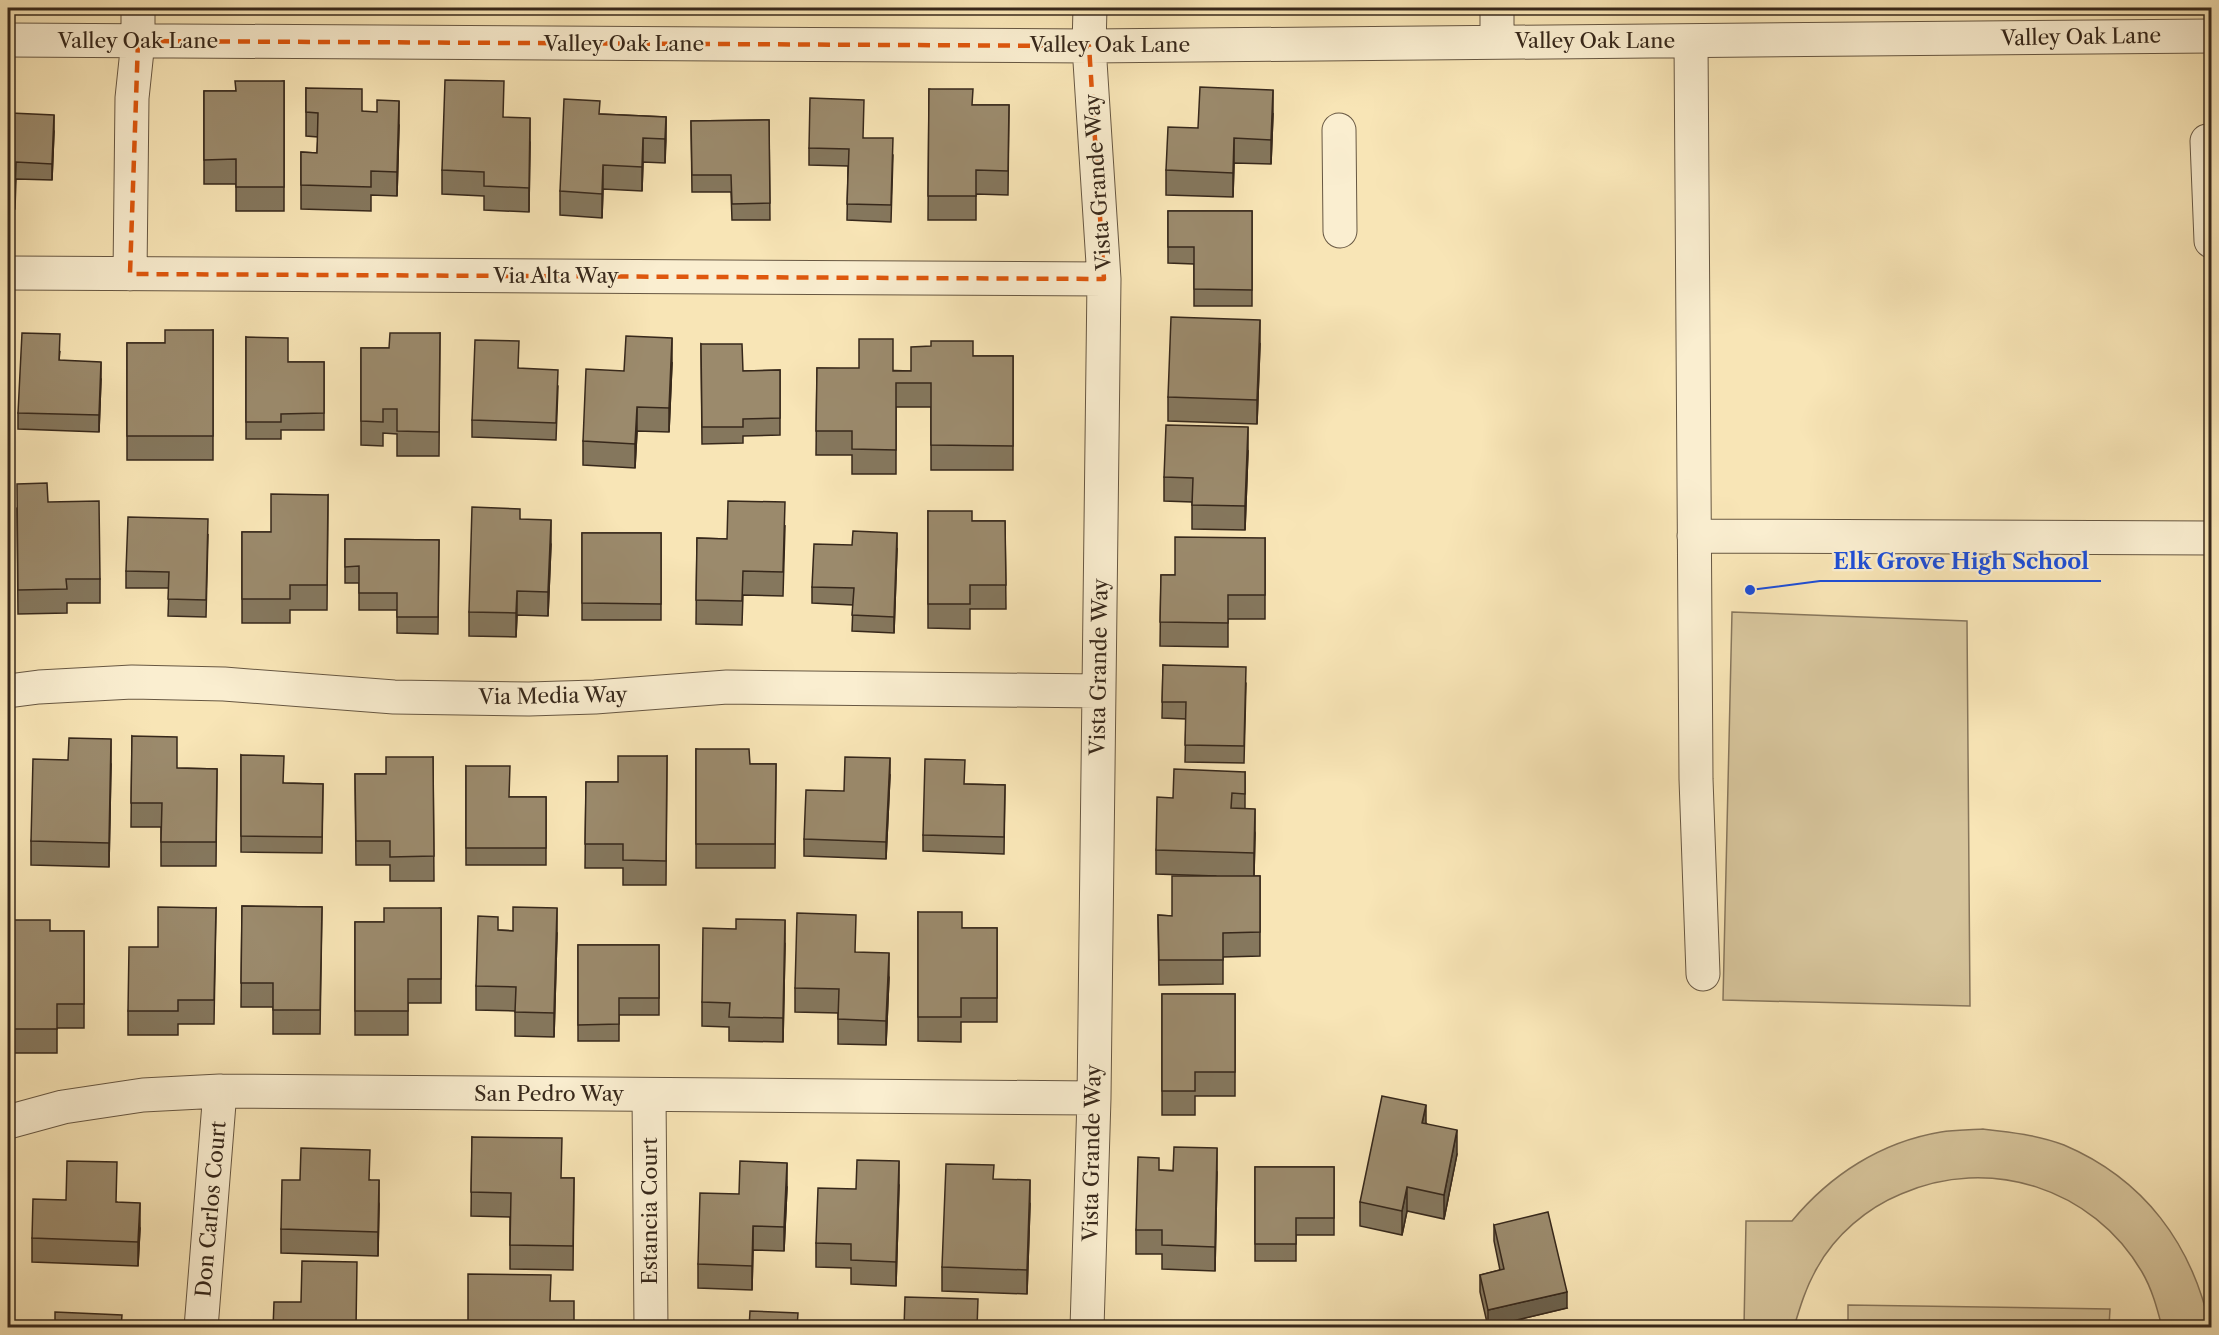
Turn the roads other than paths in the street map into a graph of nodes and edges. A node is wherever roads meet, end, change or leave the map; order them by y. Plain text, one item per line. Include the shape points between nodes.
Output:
1 (138, 8) edge
2 (1090, 8) edge
3 (1497, 8) edge
4 (2211, 36) edge
5 (8, 40) edge
6 (138, 41) junction
7 (1497, 41) junction
8 (1691, 41) junction
9 (1089, 46) junction
10 (1339, 130) dead end
11 (2207, 141) dead end
12 (1340, 231) dead end
13 (2211, 241) edge
14 (8, 273) edge
15 (130, 274) junction
16 (1104, 279) junction
17 (1694, 536) junction
18 (2211, 538) edge
19 (8, 691) edge
20 (1098, 691) junction
21 (1703, 975) dead end
22 (220, 1091) junction
23 (649, 1095) junction
24 (1094, 1098) junction
25 (8, 1122) edge
26 (201, 1328) edge
27 (651, 1328) edge
28 (1087, 1328) edge

1 - 6 street
2 - 9 street, Vista Grande Way
3 - 7 street
4 - 8 street, Valley Oak Lane
5 - 6 street, Valley Oak Lane
6 - 9 street, Valley Oak Lane
6 - 15 street via 132,98
7 - 8 street, Valley Oak Lane
7 - 9 street, Valley Oak Lane
8 - 17 street
9 - 16 street, Vista Grande Way
10 - 12 street
11 - 13 street
14 - 15 street, Via Alta Way
15 - 16 street, Via Alta Way
16 - 20 street, Vista Grande Way
17 - 18 street
17 - 21 street
19 - 20 street, Via Media Way via 132,682 224,684 394,697 529,699 727,687
20 - 24 street, Vista Grande Way
22 - 23 street, San Pedro Way
22 - 25 street, San Pedro Way via 143,1095 63,1107
22 - 26 street, Don Carlos Court
23 - 24 street, San Pedro Way
23 - 27 street, Estancia Court
24 - 28 street, Vista Grande Way

